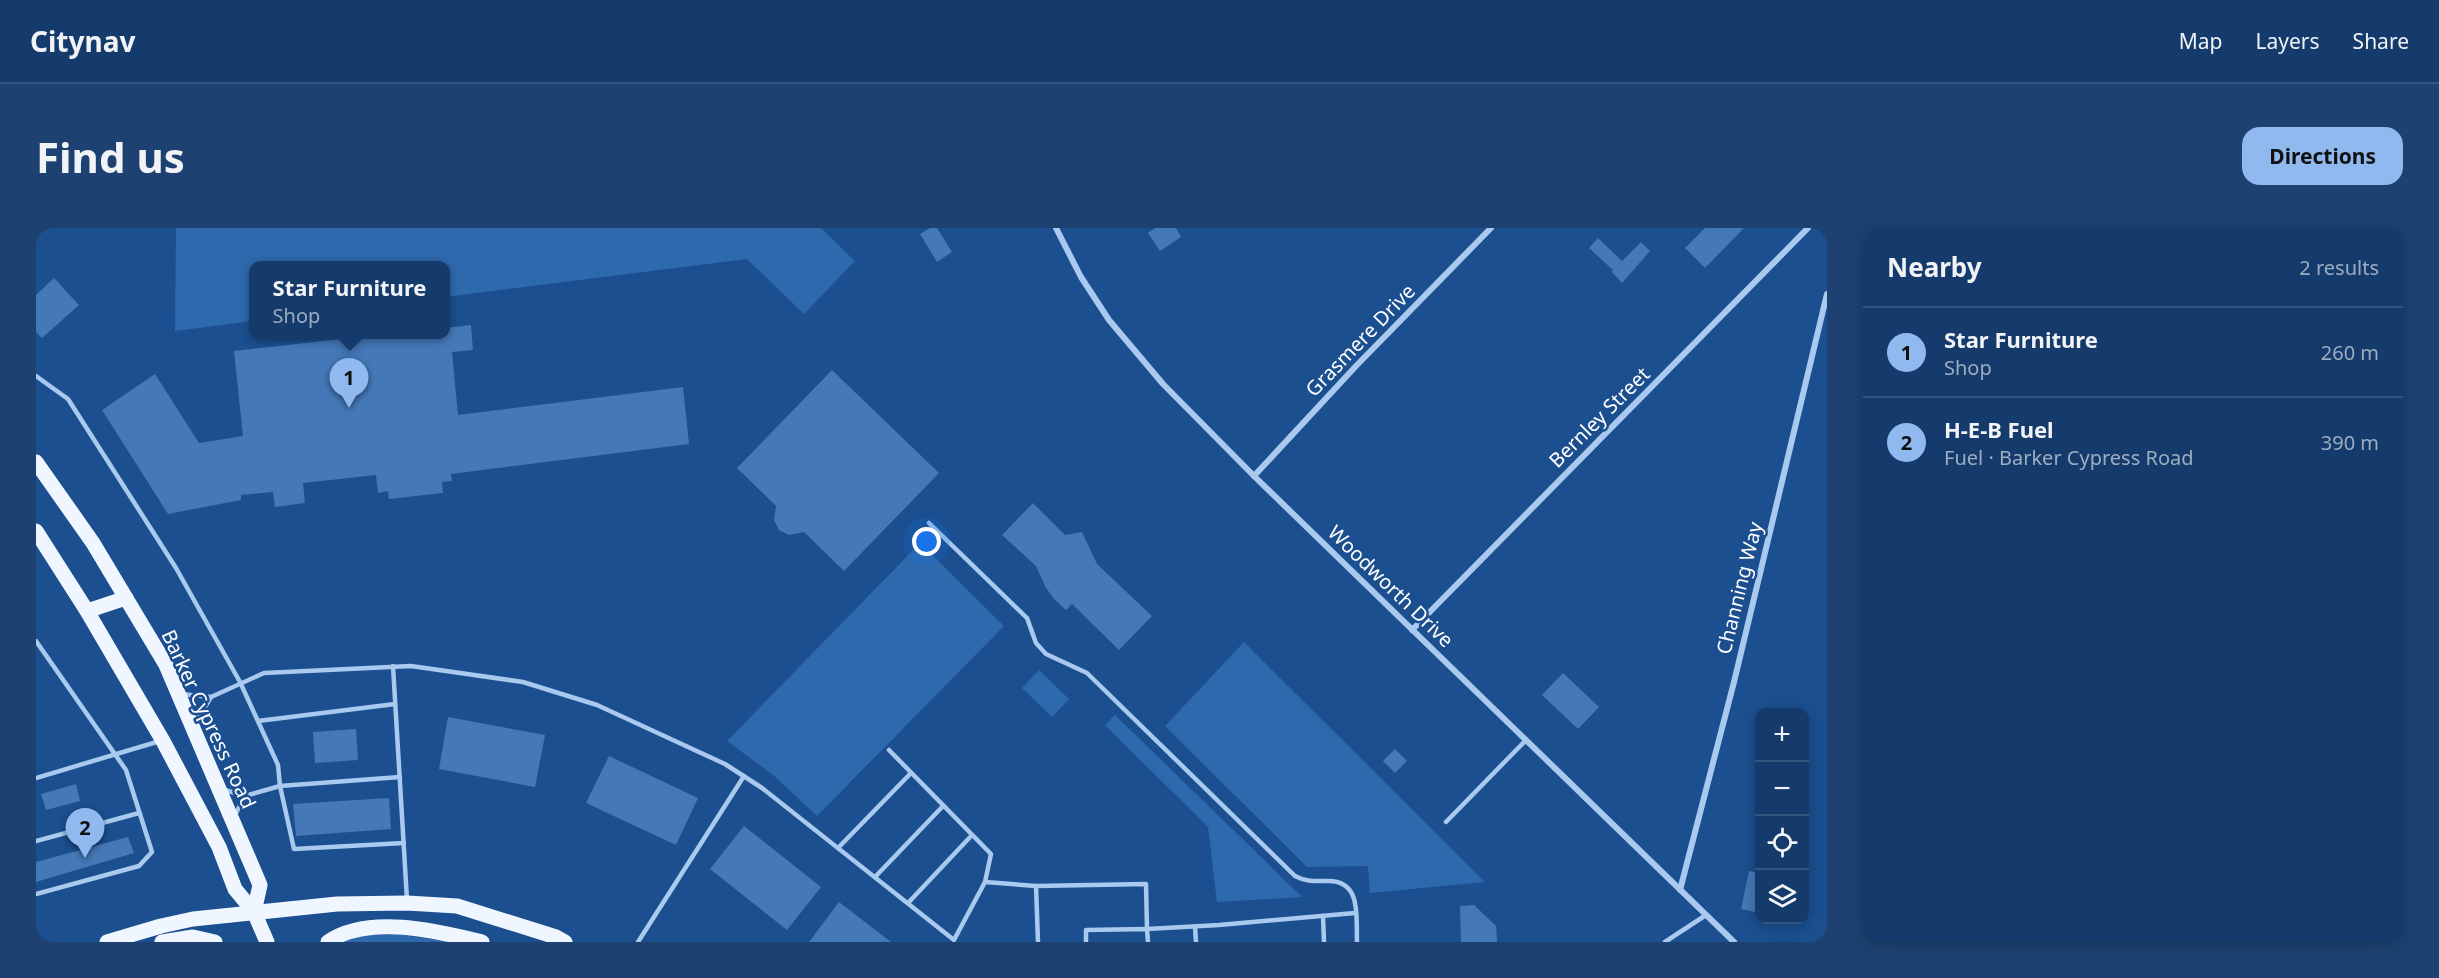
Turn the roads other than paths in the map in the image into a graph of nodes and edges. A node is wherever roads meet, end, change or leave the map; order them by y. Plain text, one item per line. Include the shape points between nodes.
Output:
1 (1056, 228) edge
2 (1491, 228) edge
3 (1808, 228) edge
4 (1827, 294) edge
5 (36, 376) edge
6 (36, 462) edge
7 (1254, 476) junction
8 (929, 523) dead end
9 (36, 531) edge
10 (126, 598) junction
11 (87, 610) junction
12 (1412, 630) junction
13 (36, 641) edge
14 (393, 666) junction
15 (240, 682) junction
16 (179, 693) junction
17 (211, 697) junction
18 (395, 704) junction
19 (258, 721) junction
20 (193, 728) junction
21 (1526, 740) junction
22 (163, 741) junction
23 (889, 750) dead end
24 (114, 755) junction
25 (911, 772) junction
26 (744, 776) junction
27 (400, 777) junction
28 (36, 778) edge
29 (280, 786) junction
30 (218, 788) junction
31 (245, 796) junction
32 (943, 806) junction
33 (140, 813) junction
34 (232, 820) junction
35 (1446, 822) dead end
36 (972, 835) junction
37 (36, 841) edge
38 (404, 843) junction
39 (838, 848) junction
40 (874, 877) junction
41 (985, 882) junction
42 (1036, 886) junction
43 (1680, 890) junction
44 (36, 894) edge
45 (407, 903) junction
46 (908, 903) junction
47 (254, 912) junction
48 (1355, 913) junction
49 (1706, 915) junction
50 (1323, 916) junction
51 (1195, 927) junction
52 (1147, 929) junction
53 (954, 941) edge
54 (107, 942) edge
55 (162, 942) edge
56 (216, 942) edge
57 (267, 942) edge
58 (328, 942) edge
59 (482, 942) edge
60 (565, 942) edge
61 (638, 942) edge
62 (1038, 942) edge
63 (1086, 942) edge
64 (1148, 942) edge
65 (1196, 942) edge
66 (1324, 942) edge
67 (1358, 942) edge
68 (1665, 942) edge
69 (1734, 942) edge

1 - 7 street, Woodworth Drive via 1081,277 1133,352
2 - 7 street, Grasmere Drive
3 - 12 street, Bernley Street
4 - 43 street, Channing Way
5 - 15 lane via 68,399 176,568
6 - 10 main road, Barker Cypress Road
7 - 12 street, Woodworth Drive
8 - 48 lane via 1027,618 1036,643 1046,654 1087,673 1295,876 1305,881 1337,880 1346,884 1353,893
9 - 11 main road
10 - 11 main road
10 - 16 main road, Barker Cypress Road
11 - 22 main road
12 - 21 street, Woodworth Drive
13 - 24 lane
14 - 15 lane via 264,673
14 - 18 lane
14 - 26 lane via 523,682 597,705
15 - 17 lane
15 - 19 lane
16 - 17 lane
16 - 20 main road, Barker Cypress Road
17 - 20 lane
18 - 19 lane
18 - 27 lane
19 - 29 lane via 278,765
20 - 30 main road, Barker Cypress Road
21 - 35 lane
21 - 43 street, Woodworth Drive
22 - 24 lane
22 - 47 main road via 219,847 236,889
23 - 25 lane
24 - 28 lane
24 - 33 lane via 126,770
25 - 32 lane
25 - 39 lane
26 - 39 lane
26 - 61 lane
27 - 29 lane
27 - 38 lane
29 - 31 lane
29 - 38 lane via 294,849
30 - 31 lane
30 - 34 main road, Barker Cypress Road
31 - 34 lane
32 - 36 lane
32 - 40 lane
33 - 37 lane
33 - 44 lane via 152,852 139,866
34 - 47 main road, Barker Cypress Road via 260,885
36 - 41 lane via 991,854
36 - 46 lane
38 - 45 lane
39 - 40 lane
40 - 46 lane
41 - 42 lane
41 - 53 lane
42 - 52 lane via 1146,884
42 - 62 lane
43 - 49 street, Woodworth Drive
45 - 47 main road via 338,904
45 - 60 main road via 457,906
46 - 53 lane
47 - 54 main road via 171,923
47 - 57 main road
48 - 50 lane
48 - 67 lane
49 - 68 lane
49 - 69 street, Woodworth Drive
50 - 51 lane
50 - 66 lane
51 - 52 lane
51 - 65 lane
52 - 63 lane via 1086,930
52 - 64 lane
55 - 56 main road via 193,937
58 - 59 main road via 365,927 421,931

